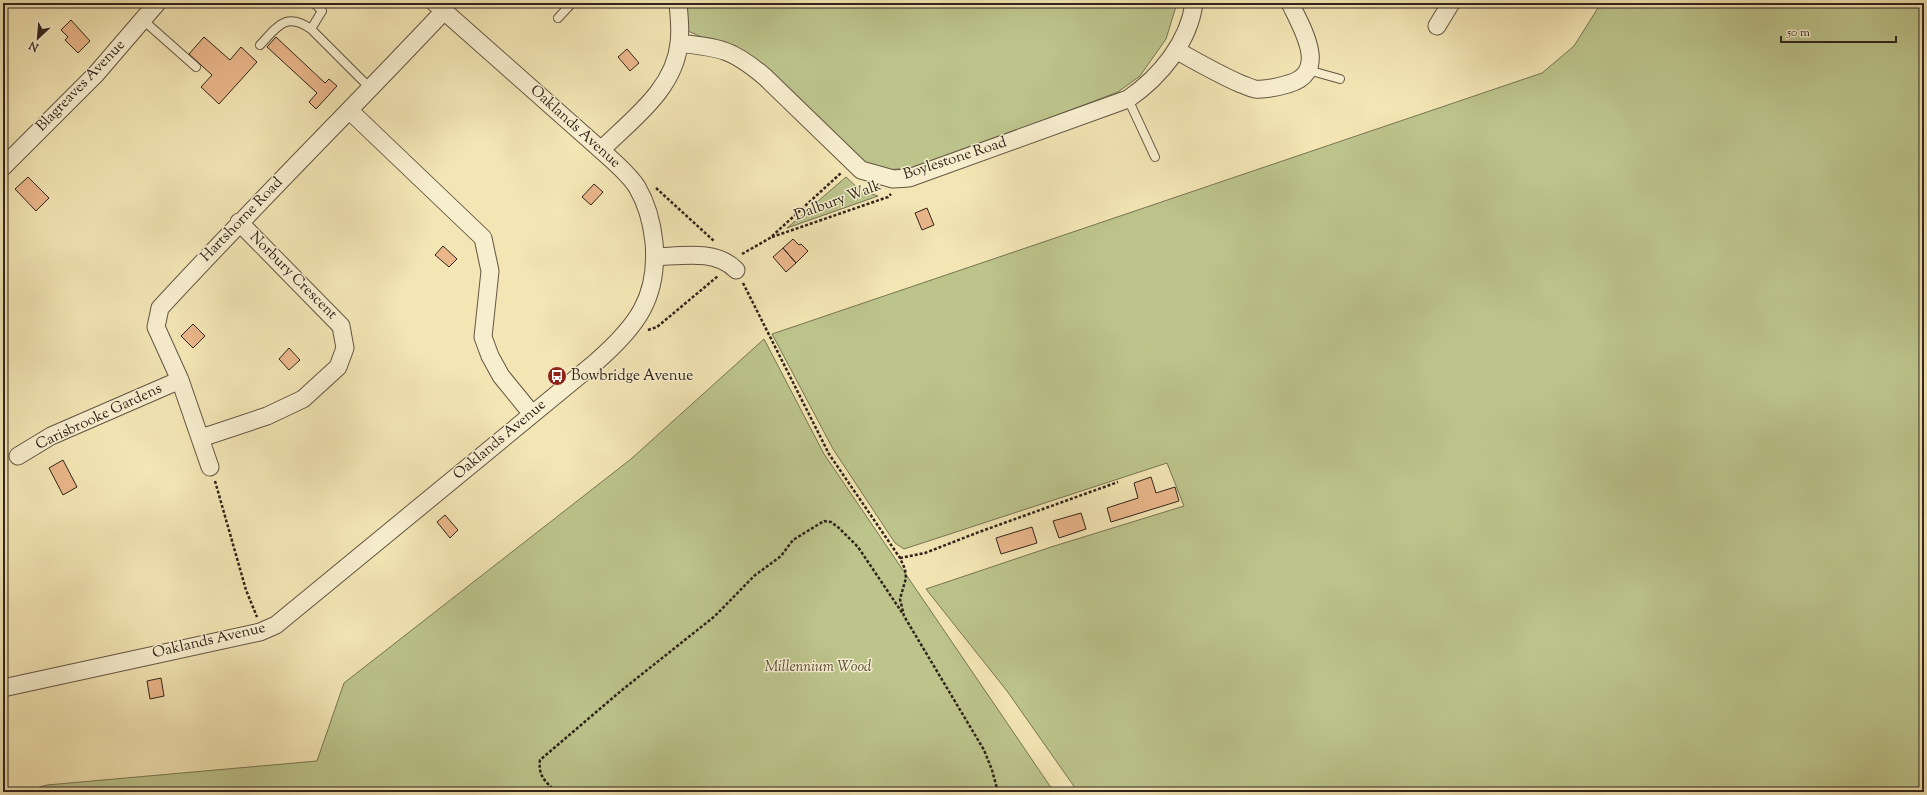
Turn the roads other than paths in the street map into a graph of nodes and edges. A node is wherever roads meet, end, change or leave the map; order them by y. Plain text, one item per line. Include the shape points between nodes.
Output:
1 (157, 3) edge
2 (314, 3) edge
3 (572, 3) edge
4 (678, 3) edge
5 (1194, 3) edge
6 (1290, 3) edge
7 (1452, 3) edge
8 (439, 7) edge
9 (558, 18) dead end
10 (143, 20) junction
11 (1437, 26) dead end
12 (311, 29) junction
13 (679, 43) junction
14 (260, 45) dead end
15 (1176, 50) junction
16 (196, 67) dead end
17 (1308, 70) junction
18 (1340, 79) dead end
19 (371, 89) junction
20 (1128, 98) junction
21 (350, 111) junction
22 (601, 150) junction
23 (1155, 157) dead end
24 (3, 167) edge
25 (239, 222) junction
26 (655, 257) junction
27 (733, 267) road end
28 (180, 380) junction
29 (532, 414) junction
30 (201, 438) junction
31 (18, 456) dead end
32 (210, 467) road end
33 (3, 688) edge

1 - 10 street, Blagreaves Avenue
2 - 12 lane via 322,11
3 - 9 lane
4 - 13 street
5 - 15 street, Boylestone Road via 1189,23
6 - 17 street via 1311,55
7 - 11 street
8 - 19 street, Hartshorne Road
8 - 22 street, Oaklands Avenue
10 - 16 lane
10 - 24 street, Blagreaves Avenue via 96,74
12 - 14 lane via 299,21 292,20 279,25
12 - 19 lane
13 - 20 street, Boylestone Road via 720,48 748,63 861,170 893,179 909,178
13 - 22 street via 672,70 658,92
15 - 17 street via 1220,75 1254,89 1298,82
15 - 20 street, Boylestone Road via 1162,70 1144,88
17 - 18 lane
19 - 21 street, Hartshorne Road
20 - 23 lane
21 - 25 street, Hartshorne Road
21 - 29 street via 483,238 490,271 484,337 490,356 501,376
22 - 26 street, Oaklands Avenue via 636,186 646,206
25 - 28 street, Hartshorne Road via 160,308 156,327
25 - 30 street, Norbury Crescent via 341,326 345,348 338,367 303,399 267,416
26 - 27 street via 716,256
26 - 29 street, Oaklands Avenue via 651,288 633,326 602,357
28 - 30 street, Hartshorne Road
28 - 31 street, Carisbrooke Gardens via 51,436
29 - 33 street, Oaklands Avenue via 276,625 263,631
30 - 32 street, Hartshorne Road

